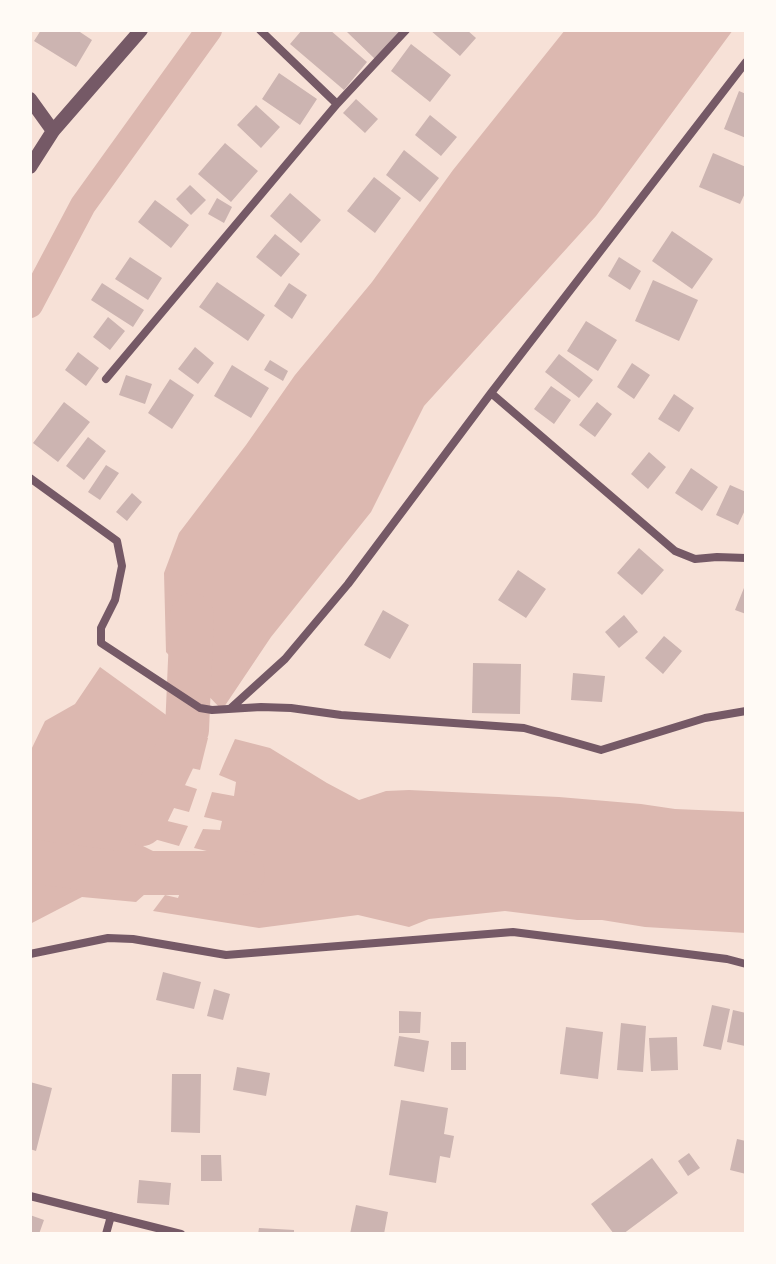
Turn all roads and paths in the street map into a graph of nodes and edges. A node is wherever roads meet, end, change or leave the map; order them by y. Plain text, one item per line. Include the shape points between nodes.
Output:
1 (141, 30) edge
2 (260, 30) edge
3 (406, 30) edge
4 (746, 62) edge
5 (30, 99) edge
6 (337, 104) junction
7 (53, 131) junction
8 (30, 167) edge
9 (106, 379) dead end
10 (491, 393) junction
11 (30, 478) edge
12 (746, 558) edge
13 (230, 709) junction
14 (746, 711) edge
15 (30, 954) edge
16 (746, 964) edge
17 (30, 1196) edge
18 (111, 1216) junction
19 (106, 1234) edge
20 (181, 1234) edge

1 - 7 street
2 - 6 street
3 - 6 street
4 - 10 street
5 - 7 street
6 - 9 street
7 - 8 street
10 - 12 street via 675,551 695,559
10 - 13 street via 348,584 285,659
11 - 13 street via 117,541 122,566 101,643 200,708
13 - 14 street via 291,708 524,728 601,750
15 - 16 street via 108,938 226,955 513,932
17 - 18 street
18 - 19 street
18 - 20 street

